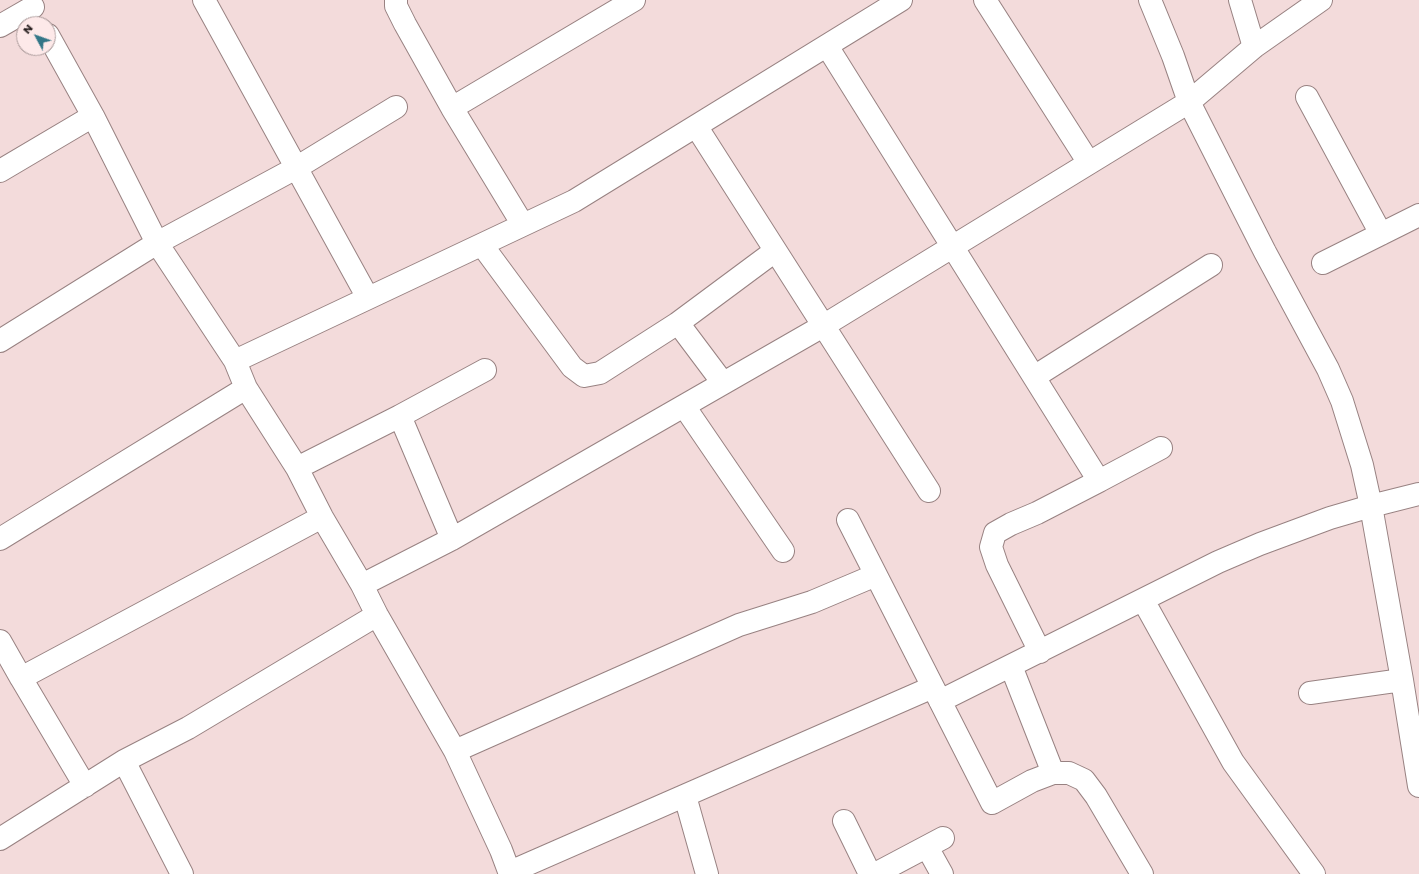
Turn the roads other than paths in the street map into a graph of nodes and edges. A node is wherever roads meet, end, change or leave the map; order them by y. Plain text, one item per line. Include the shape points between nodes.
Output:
1 (204, 0) edge
2 (396, 0) edge
3 (634, 0) edge
4 (901, 0) edge
5 (985, 0) edge
6 (1150, 0) edge
7 (1240, 0) edge
8 (1320, 0) edge
9 (34, 10) edge
10 (0, 26) edge
11 (827, 46) junction
12 (1254, 47) junction
13 (56, 49) edge
14 (1307, 97) dead end
15 (1189, 102) junction
16 (396, 107) dead end
17 (452, 108) junction
18 (93, 116) junction
19 (696, 126) junction
20 (1089, 163) junction
21 (296, 168) junction
22 (0, 171) edge
23 (1419, 215) edge
24 (523, 225) junction
25 (1381, 234) junction
26 (157, 243) junction
27 (482, 245) junction
28 (952, 247) junction
29 (775, 251) junction
30 (1323, 263) dead end
31 (1211, 265) dead end
32 (368, 298) junction
33 (678, 323) junction
34 (823, 326) junction
35 (0, 341) edge
36 (235, 361) junction
37 (485, 370) dead end
38 (1034, 377) junction
39 (723, 383) junction
40 (246, 388) junction
41 (684, 406) junction
42 (400, 416) junction
43 (1161, 448) dead end
44 (297, 468) junction
45 (1099, 482) junction
46 (929, 491) dead end
47 (1419, 494) edge
48 (1371, 506) junction
49 (322, 517) junction
50 (848, 520) dead end
51 (0, 539) edge
52 (452, 539) junction
53 (783, 551) dead end
54 (876, 575) junction
55 (362, 585) junction
56 (1143, 600) junction
57 (377, 615) junction
58 (0, 641) edge
59 (1040, 652) junction
60 (1011, 666) junction
61 (21, 678) junction
62 (1402, 680) junction
63 (1310, 693) dead end
64 (937, 694) junction
65 (455, 751) junction
66 (124, 761) junction
67 (1053, 773) junction
68 (85, 786) junction
69 (1419, 786) edge
70 (685, 796) junction
71 (844, 821) dead end
72 (0, 839) edge
73 (510, 873) edge
74 (182, 874) edge
75 (707, 874) edge
76 (870, 874) edge
77 (875, 874) edge
78 (942, 874) edge
79 (1142, 874) edge
80 (1314, 874) edge

1 - 21 street
2 - 17 street via 396,6 405,24
3 - 17 street
4 - 11 street
5 - 20 street
6 - 15 street
7 - 12 street
8 - 12 street
9 - 10 street
11 - 19 street
11 - 28 street
12 - 15 street
13 - 18 street
14 - 25 street
15 - 20 street
15 - 48 street via 1328,369 1354,436
16 - 21 street
17 - 24 street
18 - 22 street
18 - 26 street
19 - 24 street via 574,201
19 - 29 street
20 - 28 street
21 - 26 street
21 - 32 street
23 - 25 street
24 - 27 street
25 - 30 street
26 - 35 street
26 - 36 street
27 - 32 street
27 - 33 street via 572,367 584,376 600,373
28 - 34 street
28 - 38 street
29 - 33 street
29 - 34 street
31 - 38 street
32 - 36 street
33 - 39 street
34 - 39 street
34 - 46 street
36 - 40 street
37 - 42 street
38 - 45 street
39 - 41 street
40 - 44 street
40 - 51 street
41 - 52 street
41 - 53 street
42 - 44 street
42 - 52 street
43 - 45 street
44 - 49 street
45 - 59 street via 995,533 990,547
47 - 48 street
48 - 56 street via 1260,544
48 - 62 street
49 - 55 street
49 - 61 street
50 - 54 street
52 - 55 street
54 - 64 street
54 - 65 street via 812,602 739,624
55 - 57 street
56 - 59 street
56 - 80 street via 1233,762
57 - 65 street
57 - 66 street via 188,728
58 - 61 street
59 - 60 street
60 - 64 street
60 - 67 street
61 - 68 street
62 - 63 street
62 - 69 street
64 - 67 street via 992,803 1032,781
64 - 70 street
65 - 73 street
66 - 68 street
66 - 74 street
67 - 79 street via 1069,774 1084,780
68 - 72 street
70 - 73 street
70 - 75 street
71 - 76 street
77 - 78 street via 935,842

